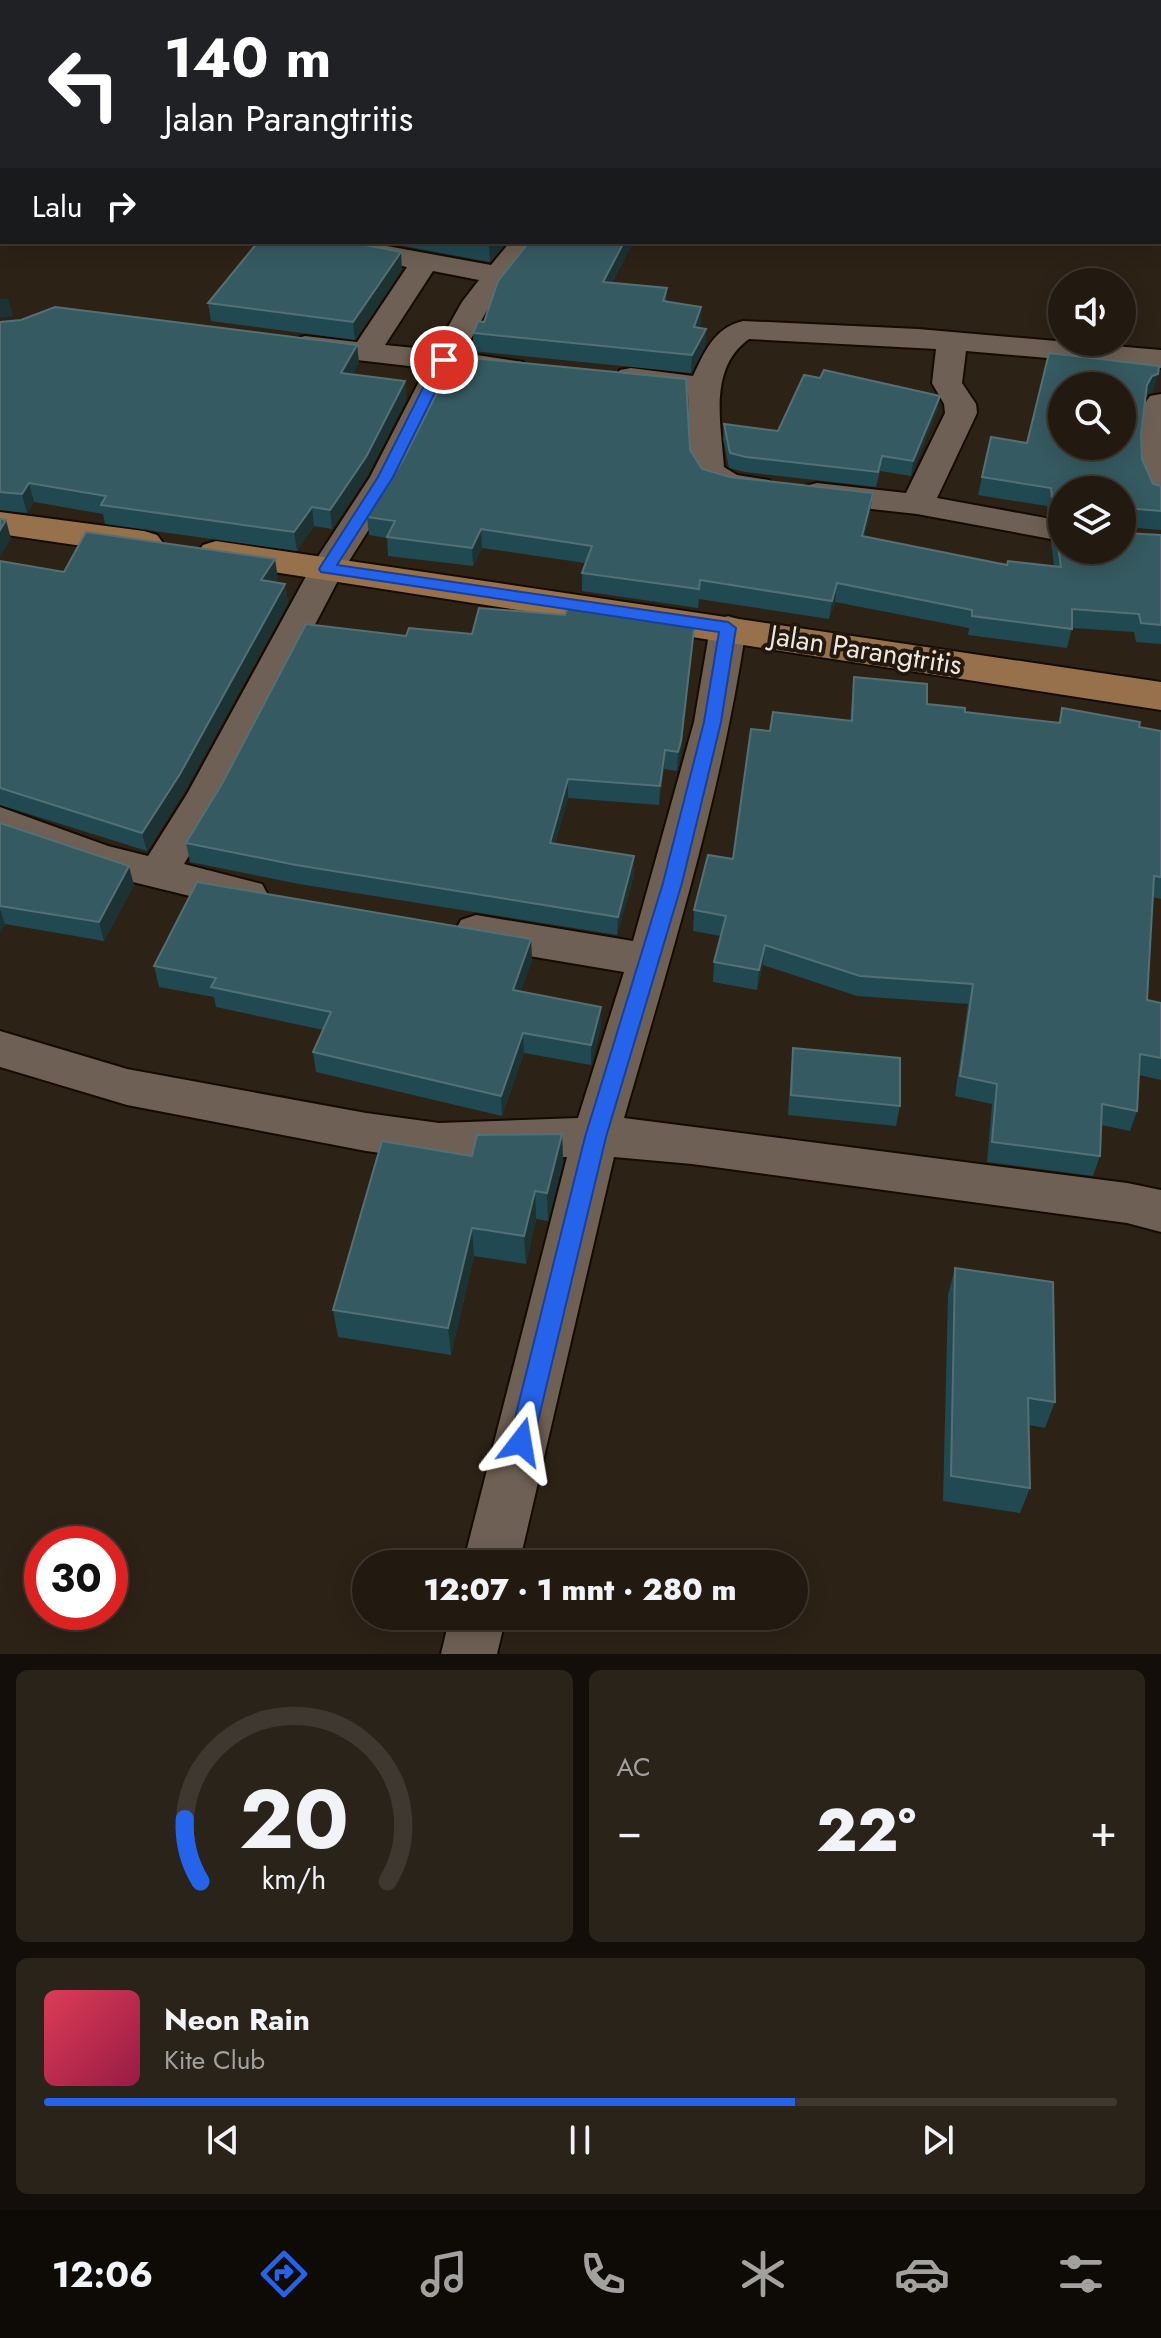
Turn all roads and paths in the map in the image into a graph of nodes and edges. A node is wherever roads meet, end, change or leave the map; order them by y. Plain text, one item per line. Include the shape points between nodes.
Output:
1 (329, 244) edge
2 (523, 244) edge
3 (424, 263) junction
4 (498, 275) junction
5 (952, 341) junction
6 (285, 342) edge
7 (364, 353) junction
8 (1161, 359) edge
9 (444, 360) junction
10 (550, 371) edge
11 (607, 375) edge
12 (703, 389) junction
13 (1161, 403) edge
14 (1161, 492) edge
15 (917, 504) junction
16 (0, 523) edge
17 (1048, 528) edge
18 (327, 569) junction
19 (728, 628) junction
20 (1161, 696) edge
21 (0, 821) edge
22 (157, 875) junction
23 (279, 901) edge
24 (439, 926) edge
25 (650, 960) junction
26 (0, 1049) edge
27 (595, 1137) junction
28 (1161, 1211) edge
29 (494, 1550) edge
30 (475, 1630) edge
31 (469, 1654) edge

1 - 3 street
2 - 4 street
3 - 4 street
3 - 7 street
4 - 9 street
5 - 8 street
5 - 12 street via 743,330 723,344
5 - 15 street via 947,383 961,413
6 - 7 street
7 - 9 street
9 - 10 street
9 - 18 street via 386,477
11 - 12 street
12 - 15 street via 708,468 714,477 741,485
13 - 14 street via 1155,467
15 - 17 street
16 - 18 main road, Jalan Parangtritis
18 - 19 main road, Jalan Parangtritis
18 - 22 street via 204,799
19 - 20 main road, Jalan Parangtritis
19 - 25 street via 713,722
21 - 22 street
22 - 23 street
24 - 25 street
25 - 27 street
26 - 27 street via 127,1087 366,1132 439,1142
27 - 28 street via 692,1145
27 - 29 street
30 - 31 street

